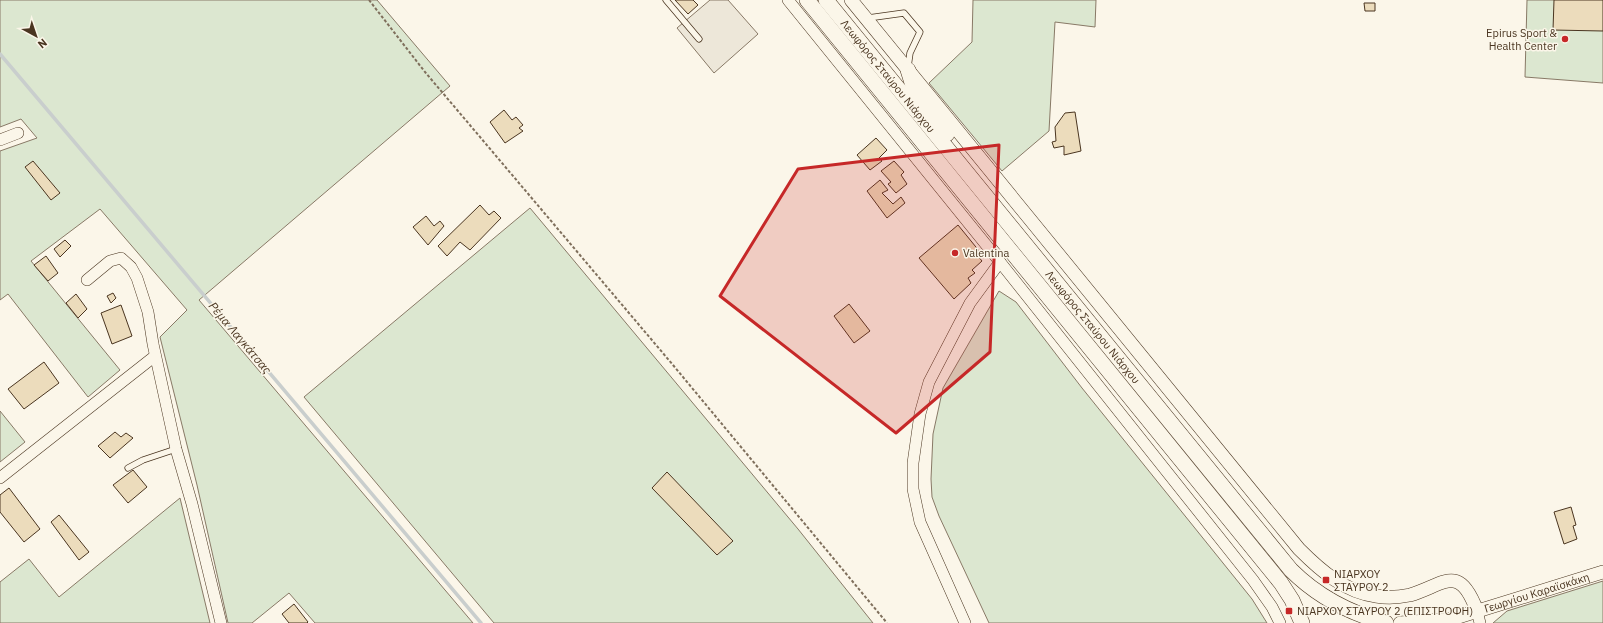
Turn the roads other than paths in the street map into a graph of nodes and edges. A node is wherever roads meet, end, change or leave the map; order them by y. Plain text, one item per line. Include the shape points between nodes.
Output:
1 (666, 0) edge
2 (788, 0) edge
3 (807, 0) edge
4 (826, 0) edge
5 (851, 0) edge
6 (866, 18) junction
7 (699, 39) dead end
8 (908, 70) junction
9 (18, 133) dead end
10 (0, 140) edge
11 (962, 168) junction
12 (1000, 262) junction
13 (87, 280) dead end
14 (156, 356) junction
15 (176, 449) junction
16 (128, 468) dead end
17 (0, 478) edge
18 (1603, 572) edge
19 (1479, 617) edge
20 (1450, 621) edge
21 (221, 623) edge
22 (965, 623) edge
23 (1280, 623) edge
24 (1302, 623) edge
25 (1361, 623) edge
26 (1384, 623) edge
27 (1400, 623) edge

1 - 7 lane
2 - 12 street
3 - 24 main road, Λεωφόρος Σταύρου Νιάρχου via 1277,578 1290,596
4 - 11 main road, Λεωφόρος Σταύρου Νιάρχου
5 - 6 street
6 - 8 street
6 - 8 lane via 904,13 920,32 910,53
8 - 11 main road via 914,89 951,140
8 - 19 street via 1073,276 1267,512 1310,560 1350,588 1377,596 1405,596 1442,581 1456,582 1468,591
9 - 10 street
11 - 26 main road, Λεωφόρος Σταύρου Νιάρχου via 1291,570 1328,601
12 - 22 street via 970,303 929,382 920,414 913,463 913,489 920,522
12 - 23 street via 1253,580
13 - 14 street via 110,261 122,258 127,262 144,296
14 - 15 street
14 - 17 street
15 - 16 lane
15 - 21 street
18 - 19 street, Γεωργίου Καραϊσκάκη
19 - 20 street, Γεωργίου Καραϊσκάκη
20 - 27 street, Γεωργίου Καραϊσκάκη
25 - 26 main road, Λεωφόρος Σταύρου Νιάρχου

